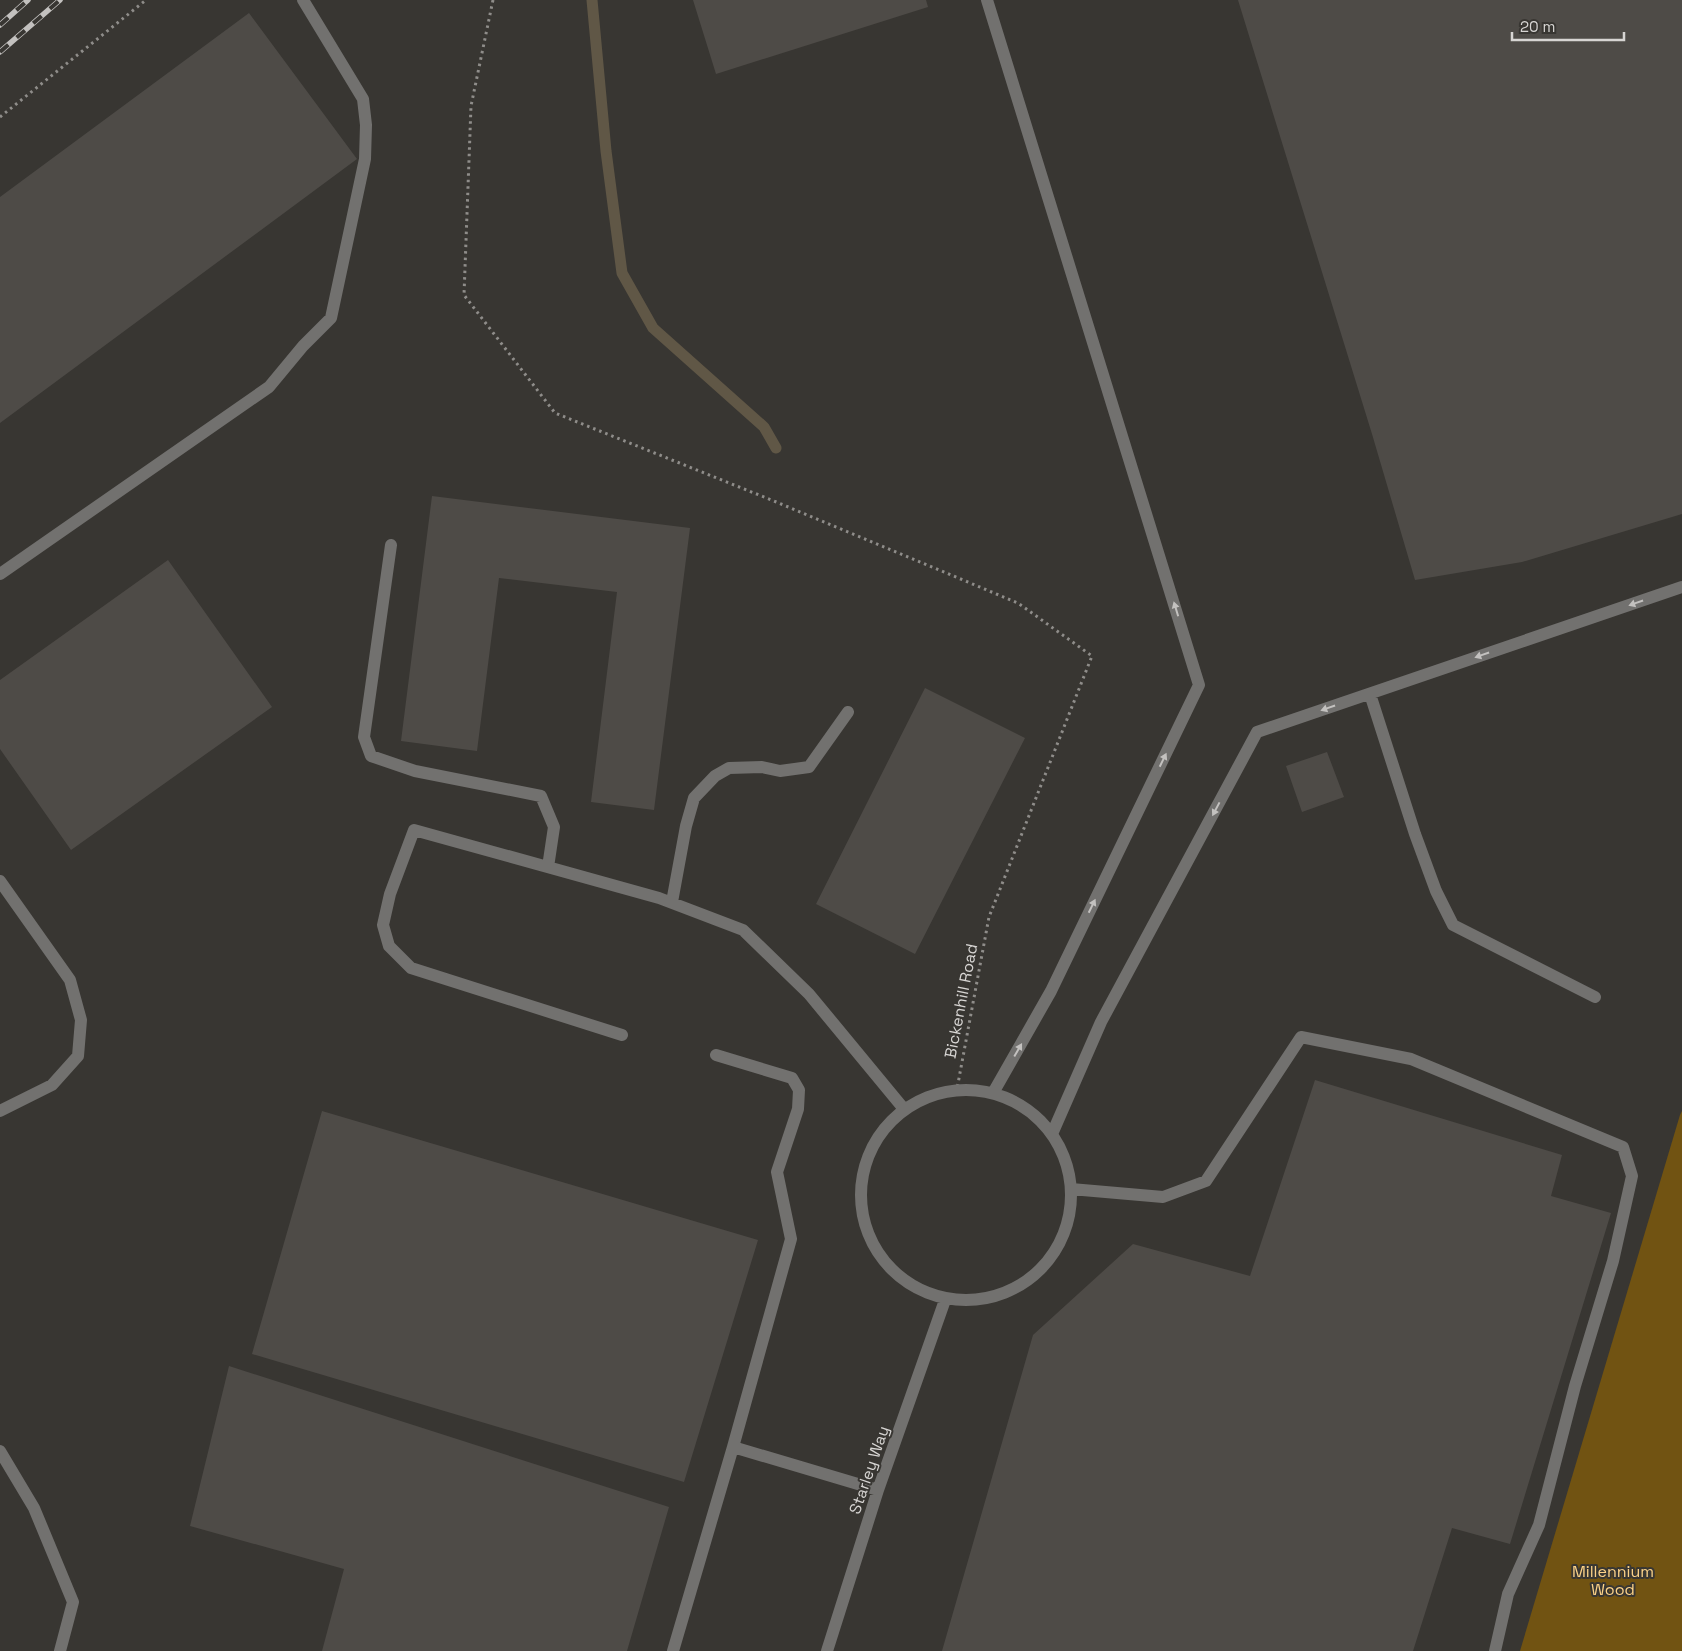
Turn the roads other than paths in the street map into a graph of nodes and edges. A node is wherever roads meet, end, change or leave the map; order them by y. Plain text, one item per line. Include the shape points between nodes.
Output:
1 (303, 0) edge
2 (987, 0) edge
3 (391, 545) dead end
4 (0, 574) edge
5 (1682, 587) edge
6 (1370, 694) junction
7 (848, 712) dead end
8 (548, 867) junction
9 (1, 885) edge
10 (672, 902) junction
11 (1595, 997) dead end
12 (622, 1035) dead end
13 (716, 1055) dead end
14 (993, 1093) junction
15 (904, 1109) junction
16 (0, 1111) edge
17 (1052, 1134) junction
18 (1071, 1189) junction
19 (945, 1300) junction
20 (733, 1447) junction
21 (0, 1452) edge
22 (878, 1490) junction
23 (60, 1651) edge
24 (673, 1651) edge
25 (827, 1651) edge
26 (1495, 1651) edge

1 - 4 street via 363,99 366,125 365,159 331,318 269,388
14 -> 2 street via 1052,991 1199,685
3 - 8 street via 364,737 371,756 415,771 541,796 554,827
5 -> 6 street
6 - 11 street via 1418,842 1452,925
6 -> 17 street via 1257,732 1101,1022
7 - 10 street via 809,767 780,771 729,768 715,776 694,798
8 - 10 street
8 - 12 street via 414,830 390,894 383,925 389,946 412,968
9 - 16 street via 70,980 81,1020 78,1056 52,1085
10 - 15 street via 742,930 809,994
13 - 20 street via 792,1078 799,1090 798,1109 777,1172 791,1239
14 - 15 street via 957,1089 937,1093
14 - 17 street via 1026,1108
15 - 19 street via 884,1128 866,1160 860,1207 870,1242 883,1262 911,1286
17 - 18 street via 1063,1153
18 - 19 street via 1068,1221 1053,1255 1028,1282 1001,1296
18 - 26 street via 1163,1197 1206,1181 1301,1037 1411,1059 1623,1147 1632,1176 1613,1261 1575,1386 1539,1525 1508,1594
19 - 22 street, Starley Way
20 - 22 street
20 - 24 street
21 - 23 street via 34,1508 73,1602
22 - 25 street, Starley Way

